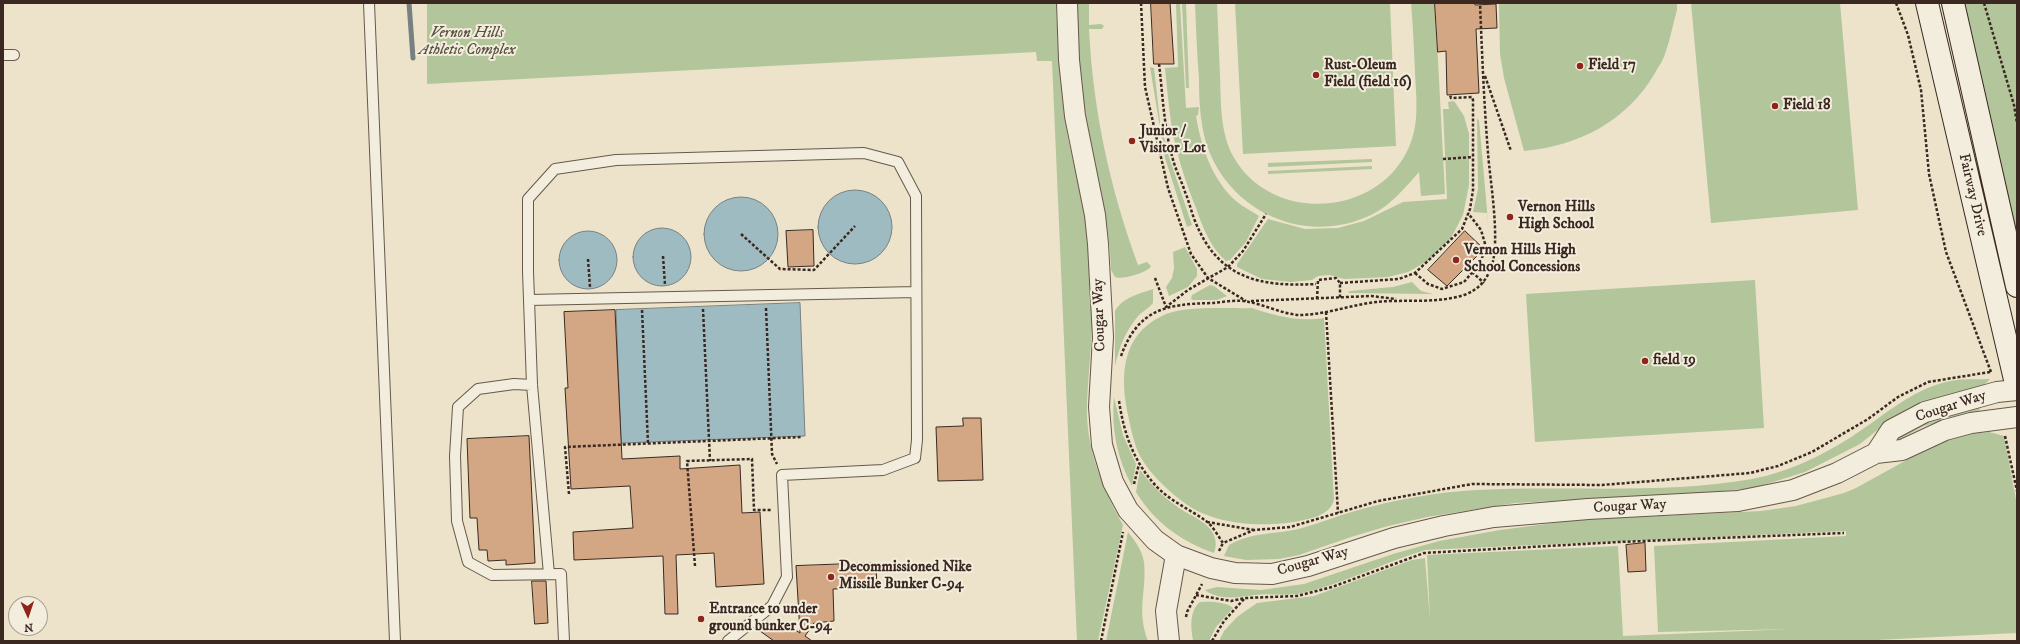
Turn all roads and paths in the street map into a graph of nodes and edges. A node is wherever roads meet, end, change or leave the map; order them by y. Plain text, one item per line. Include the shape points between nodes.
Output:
1 (369, 3) edge
2 (1067, 3) edge
3 (1142, 3) edge
4 (1480, 3) edge
5 (1896, 3) edge
6 (1927, 3) edge
7 (1953, 3) edge
8 (1984, 3) edge
9 (3, 55) edge
10 (14, 55) dead end
11 (1159, 64) dead end
12 (1483, 73) junction
13 (1450, 95) dead end
14 (2017, 124) edge
15 (1511, 151) dead end
16 (1473, 157) junction
17 (1443, 160) dead end
18 (1468, 213) junction
19 (1266, 214) dead end
20 (855, 226) dead end
21 (741, 234) dead end
22 (663, 256) dead end
23 (588, 259) dead end
24 (1228, 267) junction
25 (1472, 272) junction
26 (1415, 273) junction
27 (1155, 278) dead end
28 (1208, 278) junction
29 (1340, 283) junction
30 (1484, 283) junction
31 (1316, 284) junction
32 (2017, 286) edge
33 (916, 292) junction
34 (766, 295) junction
35 (702, 296) junction
36 (665, 297) junction
37 (641, 298) junction
38 (1340, 298) junction
39 (591, 299) junction
40 (1317, 299) junction
41 (529, 300) junction
42 (1402, 300) junction
43 (1247, 301) junction
44 (1166, 307) junction
45 (1326, 312) junction
46 (1120, 362) dead end
47 (1990, 372) junction
48 (532, 385) junction
49 (2010, 390) edge
50 (1118, 399) dead end
51 (2010, 418) edge
52 (802, 437) dead end
53 (772, 438) junction
54 (709, 441) junction
55 (648, 444) junction
56 (1876, 453) junction
57 (710, 461) junction
58 (1139, 463) junction
59 (782, 475) junction
60 (2017, 491) edge
61 (569, 494) dead end
62 (784, 509) junction
63 (1128, 510) junction
64 (1338, 513) junction
65 (1207, 522) junction
66 (1254, 530) junction
67 (1844, 534) dead end
68 (1176, 555) junction
69 (695, 566) dead end
70 (549, 574) junction
71 (1245, 598) junction
72 (1185, 623) dead end
73 (395, 641) edge
74 (564, 641) edge
75 (728, 641) edge
76 (1101, 641) edge
77 (1169, 641) edge
78 (1212, 641) edge

1 - 73 lane
2 - 63 street, Cougar Way via 1069,60 1075,116 1095,215 1098,244 1103,337 1099,407 1102,445 1113,482
3 - 28 path via 1145,87 1154,132 1168,188 1191,254
4 - 12 path
5 - 47 path via 1908,35 1921,90 1929,174 1946,252
6 - 49 main road, Fairway Drive
7 - 32 main road, Fairway Drive
8 - 14 path via 2014,104
9 - 10 lane
11 - 24 path via 1166,129 1174,164 1195,222 1218,259
12 - 15 path
12 - 30 path via 1495,244 1492,266
13 - 16 path via 1451,98 1472,97
16 - 17 path
16 - 18 path via 1473,190
18 - 25 path via 1481,230 1486,247 1480,263
18 - 26 path via 1462,229
19 - 24 path via 1243,251
20 - 21 path via 814,270 780,269
22 - 36 path
23 - 39 path
24 - 28 path
24 - 31 path via 1262,282 1284,286
25 - 26 path via 1464,282 1442,289 1428,284
25 - 30 path
26 - 29 path via 1400,279
27 - 44 path
28 - 43 path
28 - 44 path
29 - 31 path via 1336,278 1328,278 1318,280
29 - 38 path
30 - 42 path via 1465,295 1445,299
31 - 40 path
33 - 34 lane
33 - 41 lane via 916,196 898,162 864,153 616,160 555,169 528,199
33 - 59 lane via 915,458 883,470
34 - 35 lane
34 - 53 path
35 - 36 lane
35 - 54 path
36 - 37 lane
37 - 39 lane
37 - 55 path
38 - 40 path
38 - 42 path via 1371,296
39 - 41 lane
40 - 43 path
41 - 48 lane
42 - 45 path
43 - 44 path via 1190,303
43 - 45 path via 1298,315
44 - 46 path via 1147,316 1130,335
45 - 64 path
47 - 49 path
47 - 64 path via 1928,382 1898,397 1868,419 1812,452 1778,466 1750,473 1602,485 1472,484 1385,500
48 - 70 lane
48 - 70 lane via 514,384 478,389 458,407 455,456 457,521 468,562 492,575
49 - 56 street, Cougar Way via 1925,412 1891,430
50 - 58 path via 1128,442
51 - 56 street, Cougar Way via 1971,423 1945,430 1902,450
51 - 60 path via 2006,438
52 - 53 path
53 - 54 path
53 - 59 path via 772,454
54 - 55 path
54 - 57 path
55 - 61 path via 565,447
56 - 68 street, Cougar Way via 1786,492 1738,501 1588,509 1494,518 1394,538 1308,566 1272,574 1235,573 1211,568
57 - 62 path via 752,460 754,510
57 - 69 path via 687,461
58 - 63 path
58 - 65 path via 1159,488 1186,510
59 - 62 lane
62 - 75 lane via 787,577 772,606
63 - 68 street, Cougar Way via 1154,540
63 - 76 path
64 - 66 path via 1290,526
65 - 66 path
65 - 66 path via 1223,543
67 - 71 path via 1619,542 1424,553 1332,587 1297,596
68 - 77 street via 1166,611
70 - 74 lane via 561,574
71 - 72 path via 1230,601 1196,595 1187,612
71 - 78 path via 1224,621

